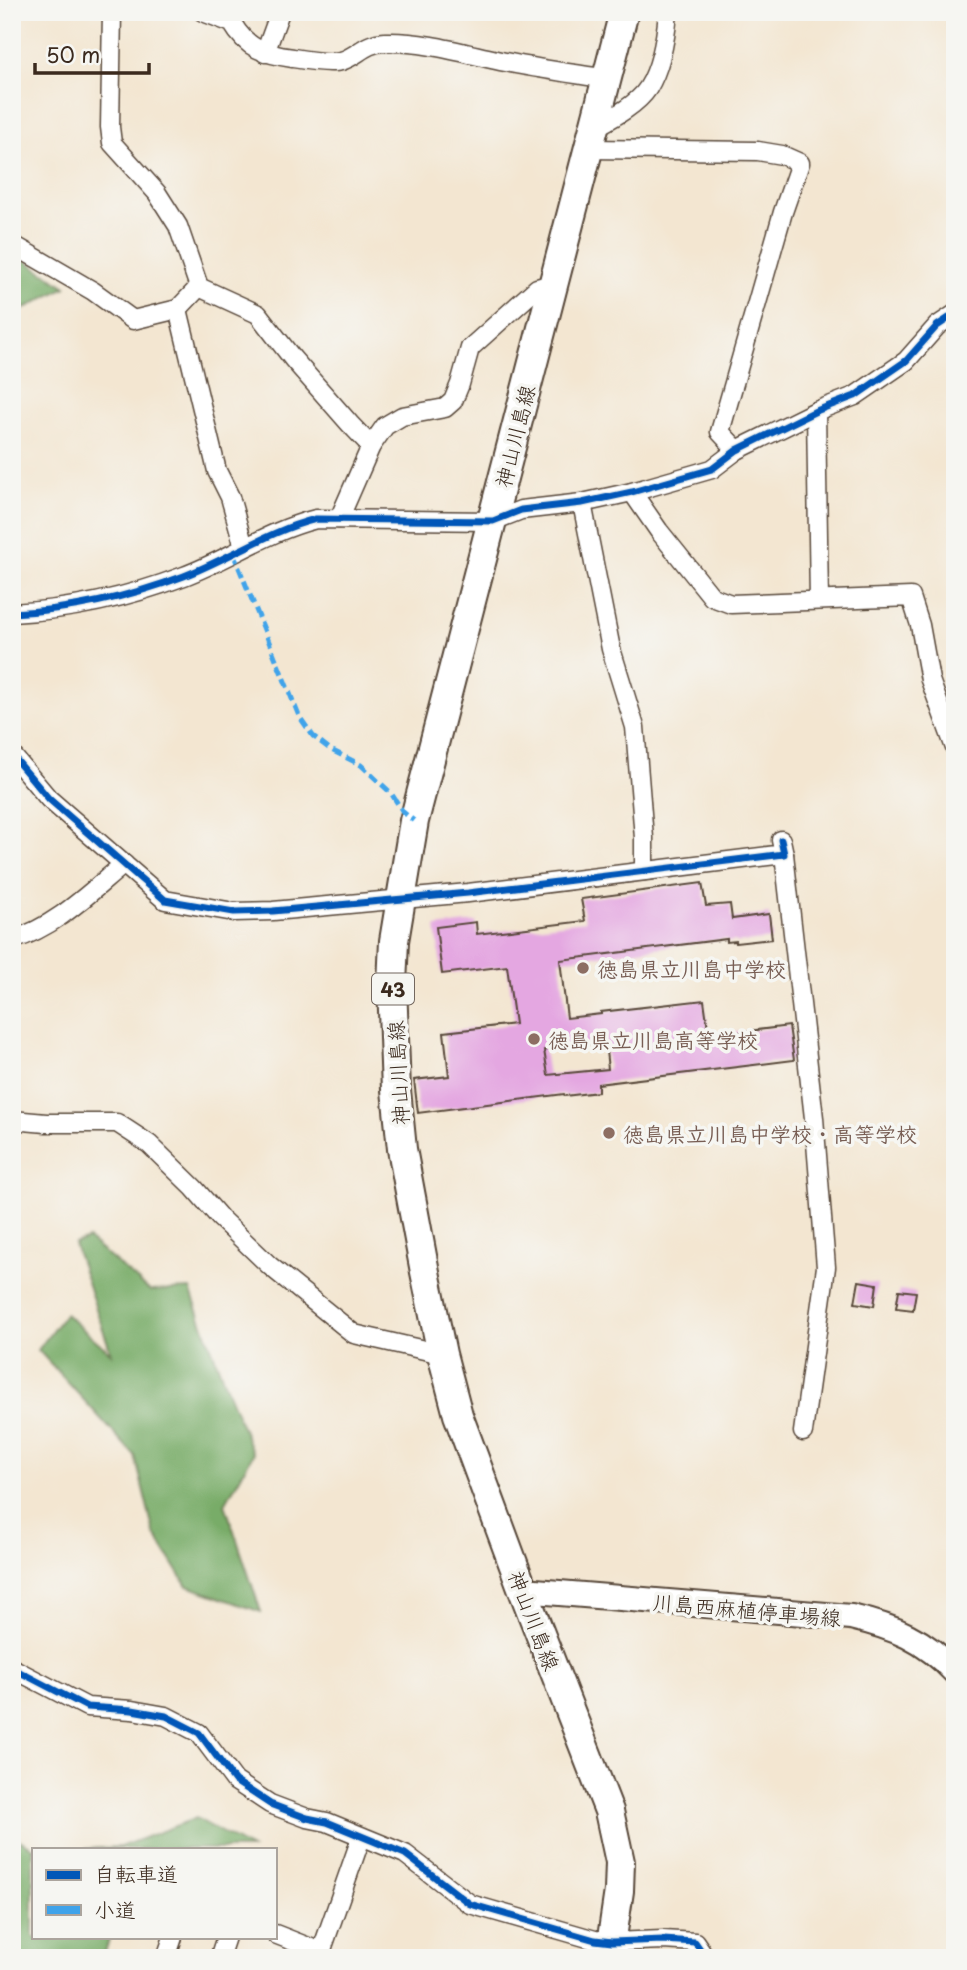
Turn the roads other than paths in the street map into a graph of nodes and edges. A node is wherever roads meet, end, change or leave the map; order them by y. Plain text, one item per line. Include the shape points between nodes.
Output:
1 (113, 12) edge
2 (203, 12) edge
3 (280, 12) edge
4 (624, 12) edge
5 (668, 12) edge
6 (234, 17) edge
7 (265, 53) junction
8 (607, 79) junction
9 (591, 139) junction
10 (12, 244) edge
11 (553, 284) junction
12 (199, 287) junction
13 (178, 309) junction
14 (955, 314) edge
15 (816, 411) junction
16 (371, 446) junction
17 (737, 450) junction
18 (632, 492) junction
19 (583, 503) junction
20 (339, 519) junction
21 (493, 521) junction
22 (244, 547) junction
23 (819, 600) junction
24 (12, 613) edge
25 (955, 748) edge
26 (12, 755) edge
27 (124, 864) junction
28 (644, 871) junction
29 (400, 899) junction
30 (12, 940) edge
31 (12, 1120) edge
32 (442, 1354) junction
33 (803, 1432) dead end
34 (523, 1590) junction
35 (12, 1668) edge
36 (955, 1672) edge
37 (361, 1838) junction
38 (276, 1934) edge
39 (173, 1938) edge
40 (226, 1938) edge
41 (611, 1950) edge
42 (320, 1955) edge
43 (166, 1958) edge
44 (219, 1958) edge
45 (706, 1958) edge

1 - 12 street via 112,143 157,193 178,226
2 - 6 street
3 - 7 street
4 - 8 main road, 神山川島線 / 43
5 - 9 street via 657,69 647,90
6 - 7 street via 240,37
7 - 8 street via 341,61 369,44 425,45
8 - 9 main road, 神山川島線 / 43
9 - 11 main road, 神山川島線 / 43
9 - 17 street via 758,151 800,163 720,432
10 - 13 street via 133,320
11 - 16 street via 537,288 470,348 453,401 445,408 402,416 385,426
11 - 21 main road, 神山川島線 / 43
12 - 13 street
12 - 16 street via 258,314
13 - 22 street via 217,471 230,497
14 - 15 street via 937,326 906,361 855,396
15 - 17 street
15 - 23 street
16 - 20 street
17 - 18 street via 712,469
18 - 19 street
18 - 23 street via 712,597 731,604
19 - 21 street via 522,510
19 - 28 street via 611,649 635,727
20 - 21 street
20 - 22 street via 294,524
21 - 29 main road, 神山川島線 / 43 via 414,821
22 - 24 street via 184,576 110,599
23 - 25 street via 911,597 930,680
26 - 27 street via 49,799
27 - 29 street via 165,900 234,912
27 - 30 street via 59,918
28 - 29 street
28 - 33 street via 782,847 814,1118 826,1267
29 - 32 main road, 神山川島線 / 43 via 392,984 396,1090 402,1149
31 - 32 street via 117,1123 149,1144 270,1266 354,1334
32 - 34 main road, 神山川島線 / 43 via 458,1416
34 - 36 main road, 川島西麻植停車場線 via 851,1617 900,1631 922,1643
34 - 41 main road, 神山川島線 / 43 via 609,1811 620,1861
35 - 37 street via 87,1707 166,1716 199,1733 235,1781 270,1804
37 - 41 street via 405,1854 470,1904 595,1940
37 - 42 street
38 - 42 street
39 - 43 street
40 - 44 street
41 - 45 street via 663,1940 695,1942

